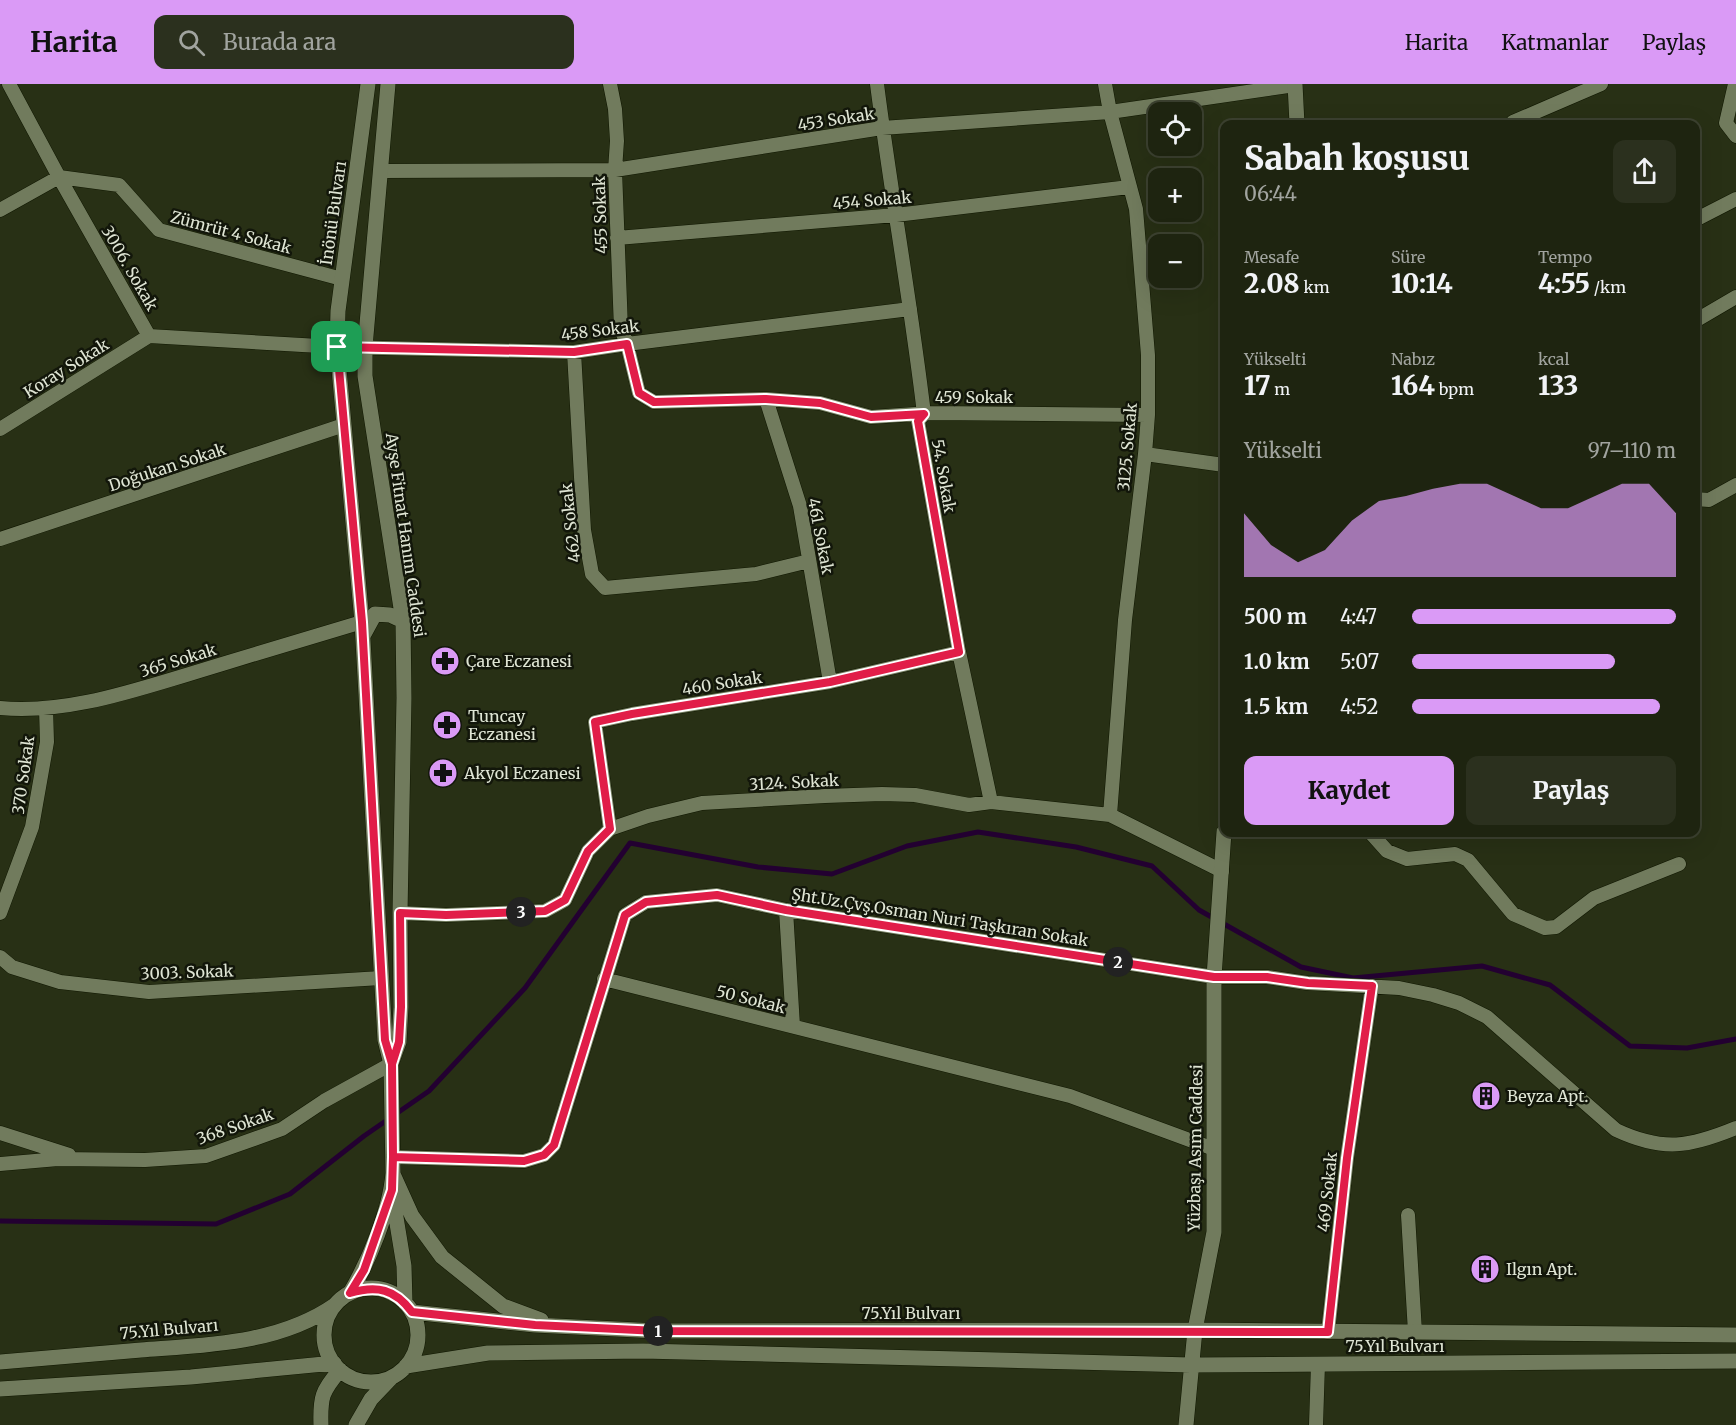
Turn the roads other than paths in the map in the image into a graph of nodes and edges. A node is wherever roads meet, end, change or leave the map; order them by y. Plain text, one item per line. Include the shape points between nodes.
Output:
1 (9, 84) edge
2 (368, 84) edge
3 (388, 84) edge
4 (610, 84) edge
5 (877, 84) edge
6 (1105, 84) edge
7 (1600, 84) edge
8 (1735, 84) edge
9 (1295, 85) edge
10 (1110, 112) junction
11 (1297, 120) edge
12 (1518, 120) edge
13 (882, 128) junction
14 (1736, 136) edge
15 (615, 170) junction
16 (381, 171) junction
17 (59, 177) junction
18 (1129, 187) junction
19 (1736, 199) edge
20 (0, 210) edge
21 (896, 215) junction
22 (1700, 217) edge
23 (617, 238) junction
24 (342, 279) junction
25 (1736, 297) edge
26 (910, 309) junction
27 (1700, 318) edge
28 (149, 336) junction
29 (627, 344) junction
30 (337, 347) junction
31 (365, 347) junction
32 (574, 352) junction
33 (766, 399) junction
34 (924, 414) junction
35 (1148, 415) junction
36 (344, 425) junction
37 (0, 429) edge
38 (1145, 454) junction
39 (1220, 464) edge
40 (1736, 485) edge
41 (1700, 499) edge
42 (0, 539) edge
43 (809, 561) junction
44 (403, 621) junction
45 (362, 629) junction
46 (959, 652) junction
47 (830, 682) junction
48 (0, 708) edge
49 (46, 708) junction
50 (991, 801) junction
51 (1110, 815) junction
52 (610, 829) junction
53 (1224, 837) edge
54 (1374, 837) edge
55 (1679, 864) dead end
56 (1221, 871) junction
57 (786, 910) junction
58 (0, 913) edge
59 (400, 913) junction
60 (0, 957) edge
61 (1214, 977) junction
62 (381, 978) junction
63 (604, 979) junction
64 (1372, 986) junction
65 (793, 1026) junction
66 (392, 1064) junction
67 (1736, 1128) edge
68 (0, 1133) edge
69 (1214, 1149) junction
70 (393, 1157) junction
71 (82, 1159) junction
72 (0, 1164) edge
73 (393, 1173) junction
74 (392, 1190) junction
75 (1408, 1215) dead end
76 (350, 1293) junction
77 (335, 1305) junction
78 (408, 1307) junction
79 (558, 1326) junction
80 (1196, 1330) junction
81 (1328, 1332) junction
82 (1415, 1332) junction
83 (1736, 1335) edge
84 (1736, 1361) edge
85 (0, 1362) edge
86 (1318, 1364) junction
87 (1191, 1365) junction
88 (406, 1366) junction
89 (337, 1367) junction
90 (391, 1378) junction
91 (0, 1389) edge
92 (321, 1425) edge
93 (356, 1425) edge
94 (1186, 1425) edge
95 (1316, 1425) edge

1 - 17 street, 3006. Sokak
2 - 24 main road, İnönü Bulvarı
3 - 16 main road, Ayşe Fitnat Hanım Caddesi
4 - 15 street, 455 Sokak via 617,141
5 - 13 street, 54. Sokak
6 - 10 street, 3125. Sokak
7 - 12 street
8 - 14 street via 1726,123
9 - 10 street, 453 Sokak
9 - 11 main road
10 - 13 street, 453 Sokak
10 - 18 street, 3125. Sokak
13 - 15 street, 453 Sokak
13 - 21 street, 54. Sokak
15 - 16 street, 453 Sokak
15 - 23 street, 455 Sokak
16 - 31 main road, Ayşe Fitnat Hanım Caddesi
17 - 20 street
17 - 24 street, Zümrüt 4 Sokak via 119,185 159,230
17 - 28 street, 3006. Sokak
18 - 21 street, 454 Sokak
18 - 35 street, 3125. Sokak via 1136,209 1140,253
19 - 22 street
21 - 23 street, 454 Sokak
21 - 26 street, 54. Sokak
23 - 29 street, 455 Sokak via 621,329
24 - 30 main road, İnönü Bulvarı
25 - 27 street
26 - 29 street, 458 Sokak
26 - 34 street, 54. Sokak
28 - 30 street, 3006. Sokak
28 - 37 street, Koray Sokak
29 - 32 street, 458 Sokak
29 - 33 street, 459 Sokak via 639,393 654,402
30 - 31 street, 3006. Sokak
30 - 36 main road, Ayşe Fitnat Hanım Caddesi
31 - 32 street, 458 Sokak
31 - 44 main road, Ayşe Fitnat Hanım Caddesi via 365,376
32 - 43 street, 462 Sokak via 584,530 592,574 605,588 756,574
33 - 34 street, 459 Sokak via 820,403 871,417
33 - 43 street, 461 Sokak via 800,506
34 - 35 street, 459 Sokak
34 - 46 street, 54. Sokak via 918,421
35 - 38 street, 3125. Sokak
36 - 42 street, Doğukan Sokak
36 - 45 main road, Ayşe Fitnat Hanım Caddesi
38 - 39 street
38 - 51 street, 3125. Sokak via 1125,620
40 - 41 street via 1709,500
43 - 47 street, 461 Sokak
44 - 45 main road via 375,614
44 - 59 main road, Ayşe Fitnat Hanım Caddesi
45 - 49 street, 365 Sokak via 73,706
45 - 62 main road, Ayşe Fitnat Hanım Caddesi
46 - 47 street, 460 Sokak
46 - 50 street, 54. Sokak
47 - 52 street, 460 Sokak via 595,722
48 - 49 street, 365 Sokak
49 - 58 street, 370 Sokak via 47,742 32,827
50 - 51 street, 3124. Sokak
50 - 52 street, 3124. Sokak via 969,805 915,795 882,794 702,803
51 - 56 street, 3124. Sokak
52 - 59 street, 3124. Sokak via 588,851 565,900 545,911
53 - 56 main road, Yüzbaşı Asım Caddesi
54 - 55 street via 1387,851 1407,859 1455,854 1468,860 1513,914 1545,928 1556,927 1594,898
56 - 61 main road, Yüzbaşı Asım Caddesi
57 - 61 street, Şht.Uz.Çvş.Osman Nuri Taşkıran Sokak
57 - 63 street, Şht.Uz.Çvş.Osman Nuri Taşkıran Sokak via 717,895 646,902 625,915
57 - 65 street
59 - 66 main road, Ayşe Fitnat Hanım Caddesi via 401,1007 399,1042
60 - 62 street, 3003. Sokak via 12,967 60,982 149,992
61 - 64 street, Şht.Uz.Çvş.Osman Nuri Taşkıran Sokak via 1267,977
61 - 69 main road, Yüzbaşı Asım Caddesi
62 - 66 main road, Ayşe Fitnat Hanım Caddesi via 385,1040
63 - 65 street, 50 Sokak
63 - 70 street via 554,1145 544,1155 524,1161
64 - 67 street, Şht.Uz.Çvş.Osman Nuri Taşkıran Sokak via 1433,995 1487,1017 1616,1130 1637,1140 1685,1145
64 - 81 street, 469 Sokak via 1347,1158
65 - 69 street, 50 Sokak via 1070,1096
66 - 70 main road, Ayşe Fitnat Hanım Caddesi
66 - 71 street, 368 Sokak via 282,1129 206,1156
68 - 71 street
69 - 80 main road, Yüzbaşı Asım Caddesi via 1214,1232
70 - 73 main road, Ayşe Fitnat Hanım Caddesi
71 - 72 street, 368 Sokak
73 - 74 main road, Ayşe Fitnat Hanım Caddesi
73 - 79 main road via 412,1216 442,1257 503,1306
74 - 76 main road, Ayşe Fitnat Hanım Caddesi via 364,1270
74 - 78 main road, Ayşe Fitnat Hanım Caddesi
75 - 82 street
76 - 77 main road
76 - 78 main road via 379,1289 393,1294
77 - 85 main road, 75.Yıl Bulvarı via 315,1319 256,1339
77 - 89 main road via 324,1334 326,1349
78 - 79 main road, 75.Yıl Bulvarı
78 - 88 main road via 417,1325 418,1340
79 - 80 main road, 75.Yıl Bulvarı via 658,1331
80 - 81 main road, 75.Yıl Bulvarı
80 - 87 main road, Yüzbaşı Asım Caddesi
81 - 82 main road, 75.Yıl Bulvarı
82 - 83 main road, 75.Yıl Bulvarı
84 - 86 main road, 75.Yıl Bulvarı
86 - 87 main road, 75.Yıl Bulvarı
86 - 95 street
87 - 88 main road, 75.Yıl Bulvarı via 643,1351 488,1353
87 - 94 main road, Yüzbaşı Asım Caddesi
88 - 90 main road
89 - 90 main road via 351,1378 364,1381
89 - 91 main road
89 - 92 main road via 320,1400
90 - 93 main road via 371,1399

